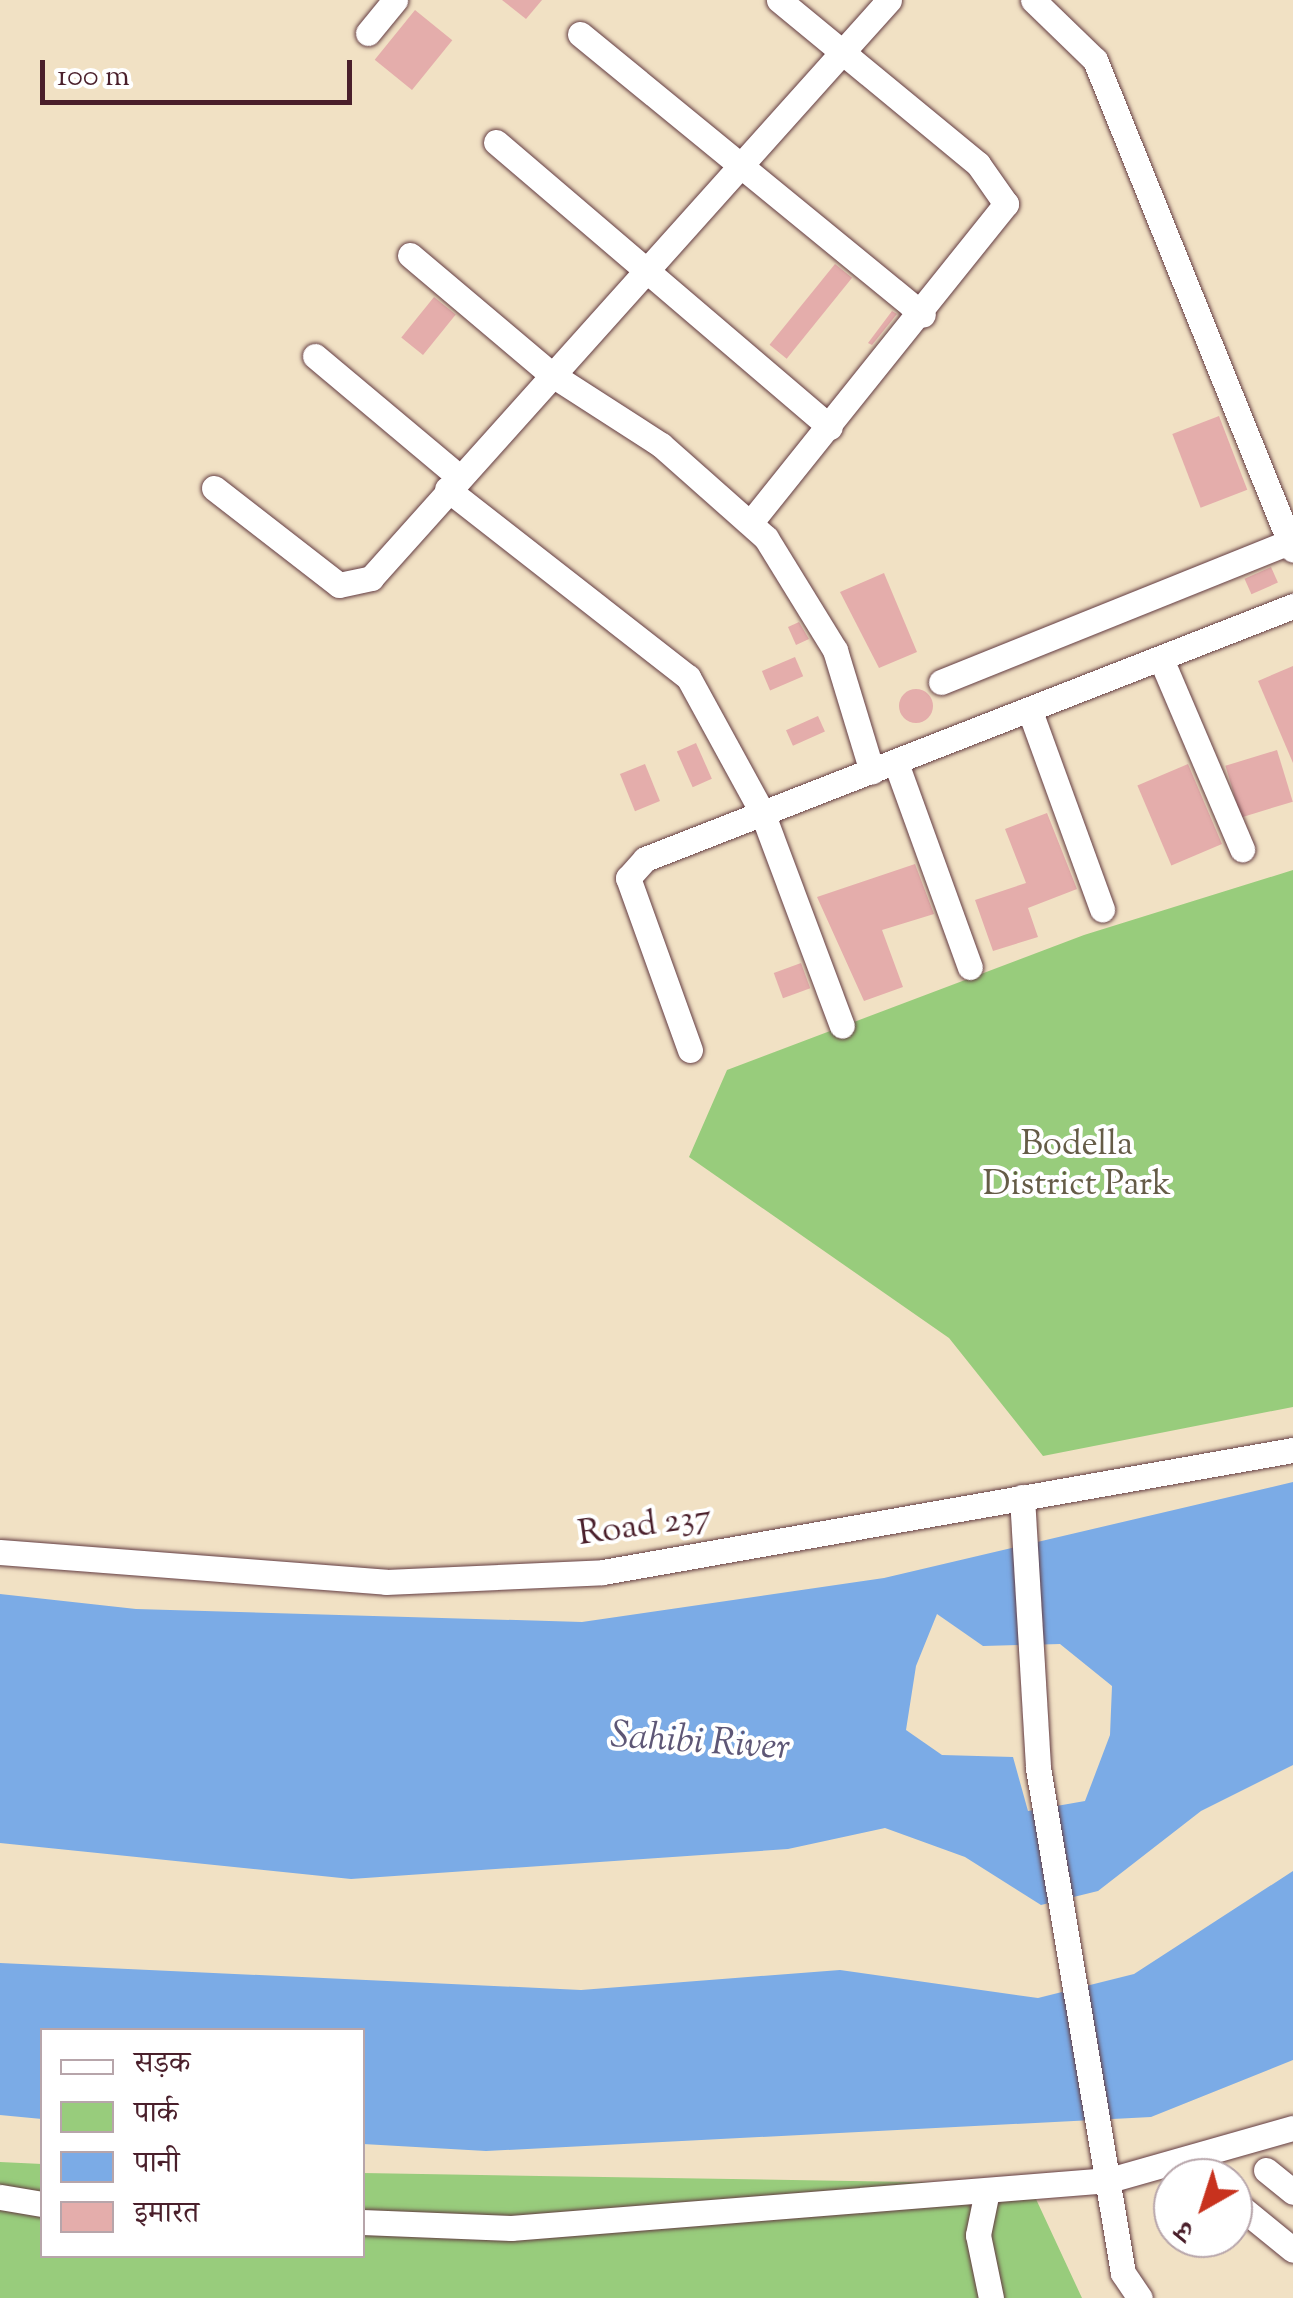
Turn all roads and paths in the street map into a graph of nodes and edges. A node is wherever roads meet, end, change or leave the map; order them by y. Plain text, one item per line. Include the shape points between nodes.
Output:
1 (395, 0) edge
2 (778, 0) edge
3 (889, 0) edge
4 (1033, 0) edge
5 (368, 33) dead end
6 (580, 34) dead end
7 (841, 54) junction
8 (496, 142) dead end
9 (741, 164) junction
10 (410, 255) dead end
11 (646, 270) junction
12 (923, 315) junction
13 (315, 356) dead end
14 (552, 374) junction
15 (830, 427) junction
16 (453, 483) junction
17 (214, 488) dead end
18 (750, 522) junction
19 (1291, 546) edge
20 (1293, 606) edge
21 (1162, 659) junction
22 (940, 682) dead end
23 (1030, 714) junction
24 (884, 768) junction
25 (762, 812) junction
26 (1242, 849) dead end
27 (1102, 909) dead end
28 (970, 968) dead end
29 (842, 1026) dead end
30 (690, 1050) dead end
31 (1293, 1450) edge
32 (1022, 1498) junction
33 (0, 1552) edge
34 (1293, 2128) edge
35 (1266, 2170) dead end
36 (1110, 2180) junction
37 (986, 2191) junction
38 (1293, 2192) edge
39 (0, 2198) edge
40 (40, 2204) edge
41 (1253, 2217) edge
42 (365, 2222) edge
43 (1293, 2250) edge
44 (991, 2298) edge
45 (1140, 2298) edge

1 - 5 street
2 - 7 street
3 - 7 street
4 - 19 street via 1095,60
6 - 9 street
7 - 9 street
7 - 12 street via 1002,188 1006,204 990,234
8 - 11 street
9 - 11 street
9 - 12 street
10 - 14 street
11 - 14 street
11 - 15 street
12 - 15 street
13 - 16 street
14 - 16 street
14 - 18 street via 662,444
15 - 18 street
16 - 17 street via 358,587 340,586
16 - 25 street via 688,677
18 - 24 street via 835,650
19 - 22 street
20 - 21 street
21 - 23 street
21 - 26 street
23 - 24 street
23 - 27 street
24 - 25 street
24 - 28 street
25 - 29 street
25 - 30 street via 645,859 628,878
31 - 32 street, Road 237
32 - 33 street, Road 237 via 603,1572 386,1582
32 - 36 street via 1038,1768 1081,1983
34 - 36 street
35 - 38 street
36 - 37 street
36 - 45 street via 1123,2274
37 - 42 street via 511,2228
37 - 44 street via 978,2235
39 - 40 street
41 - 43 street

